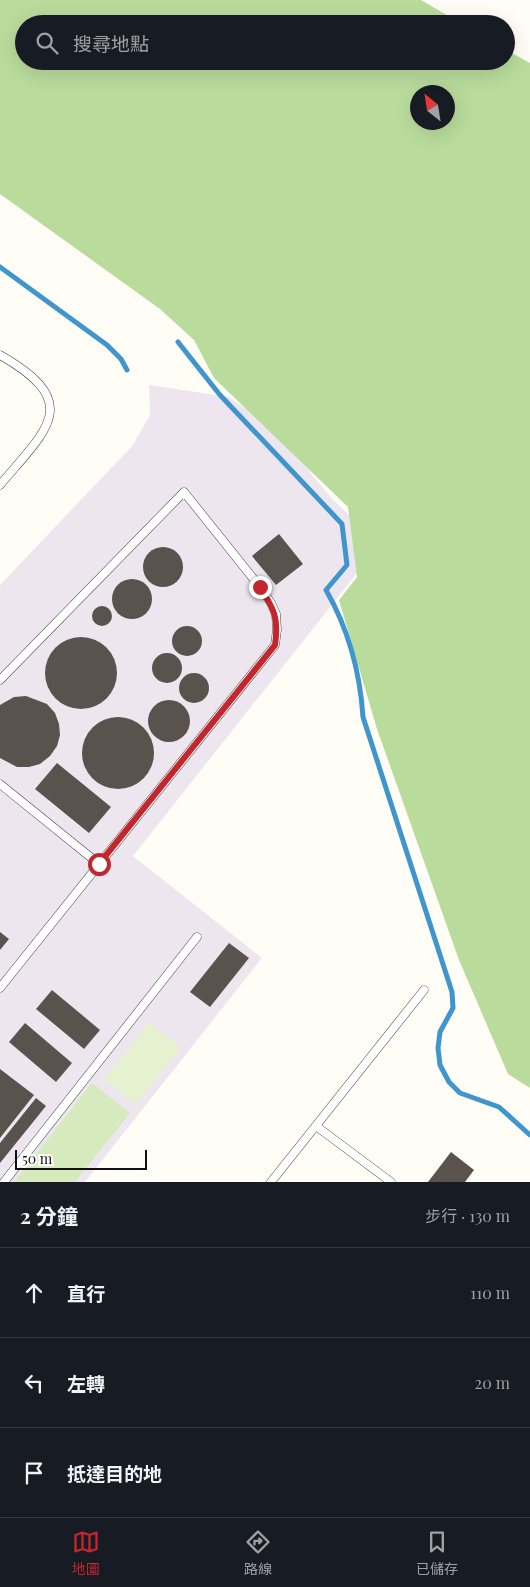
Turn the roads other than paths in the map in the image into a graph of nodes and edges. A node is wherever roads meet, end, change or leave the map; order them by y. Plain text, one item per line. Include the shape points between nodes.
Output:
1 (0, 356) edge
2 (0, 485) edge
3 (0, 680) edge
4 (0, 784) edge
5 (99, 864) junction
6 (197, 937) dead end
7 (0, 988) edge
8 (424, 990) dead end
9 (316, 1126) junction
10 (4, 1182) edge
11 (271, 1182) edge
12 (391, 1182) edge

1 - 2 lane via 30,374 43,389 49,400 51,416 42,435
3 - 5 lane via 184,492 271,603 276,614 275,645
4 - 5 lane
5 - 7 lane
6 - 10 lane
8 - 9 lane
9 - 11 lane
9 - 12 lane

